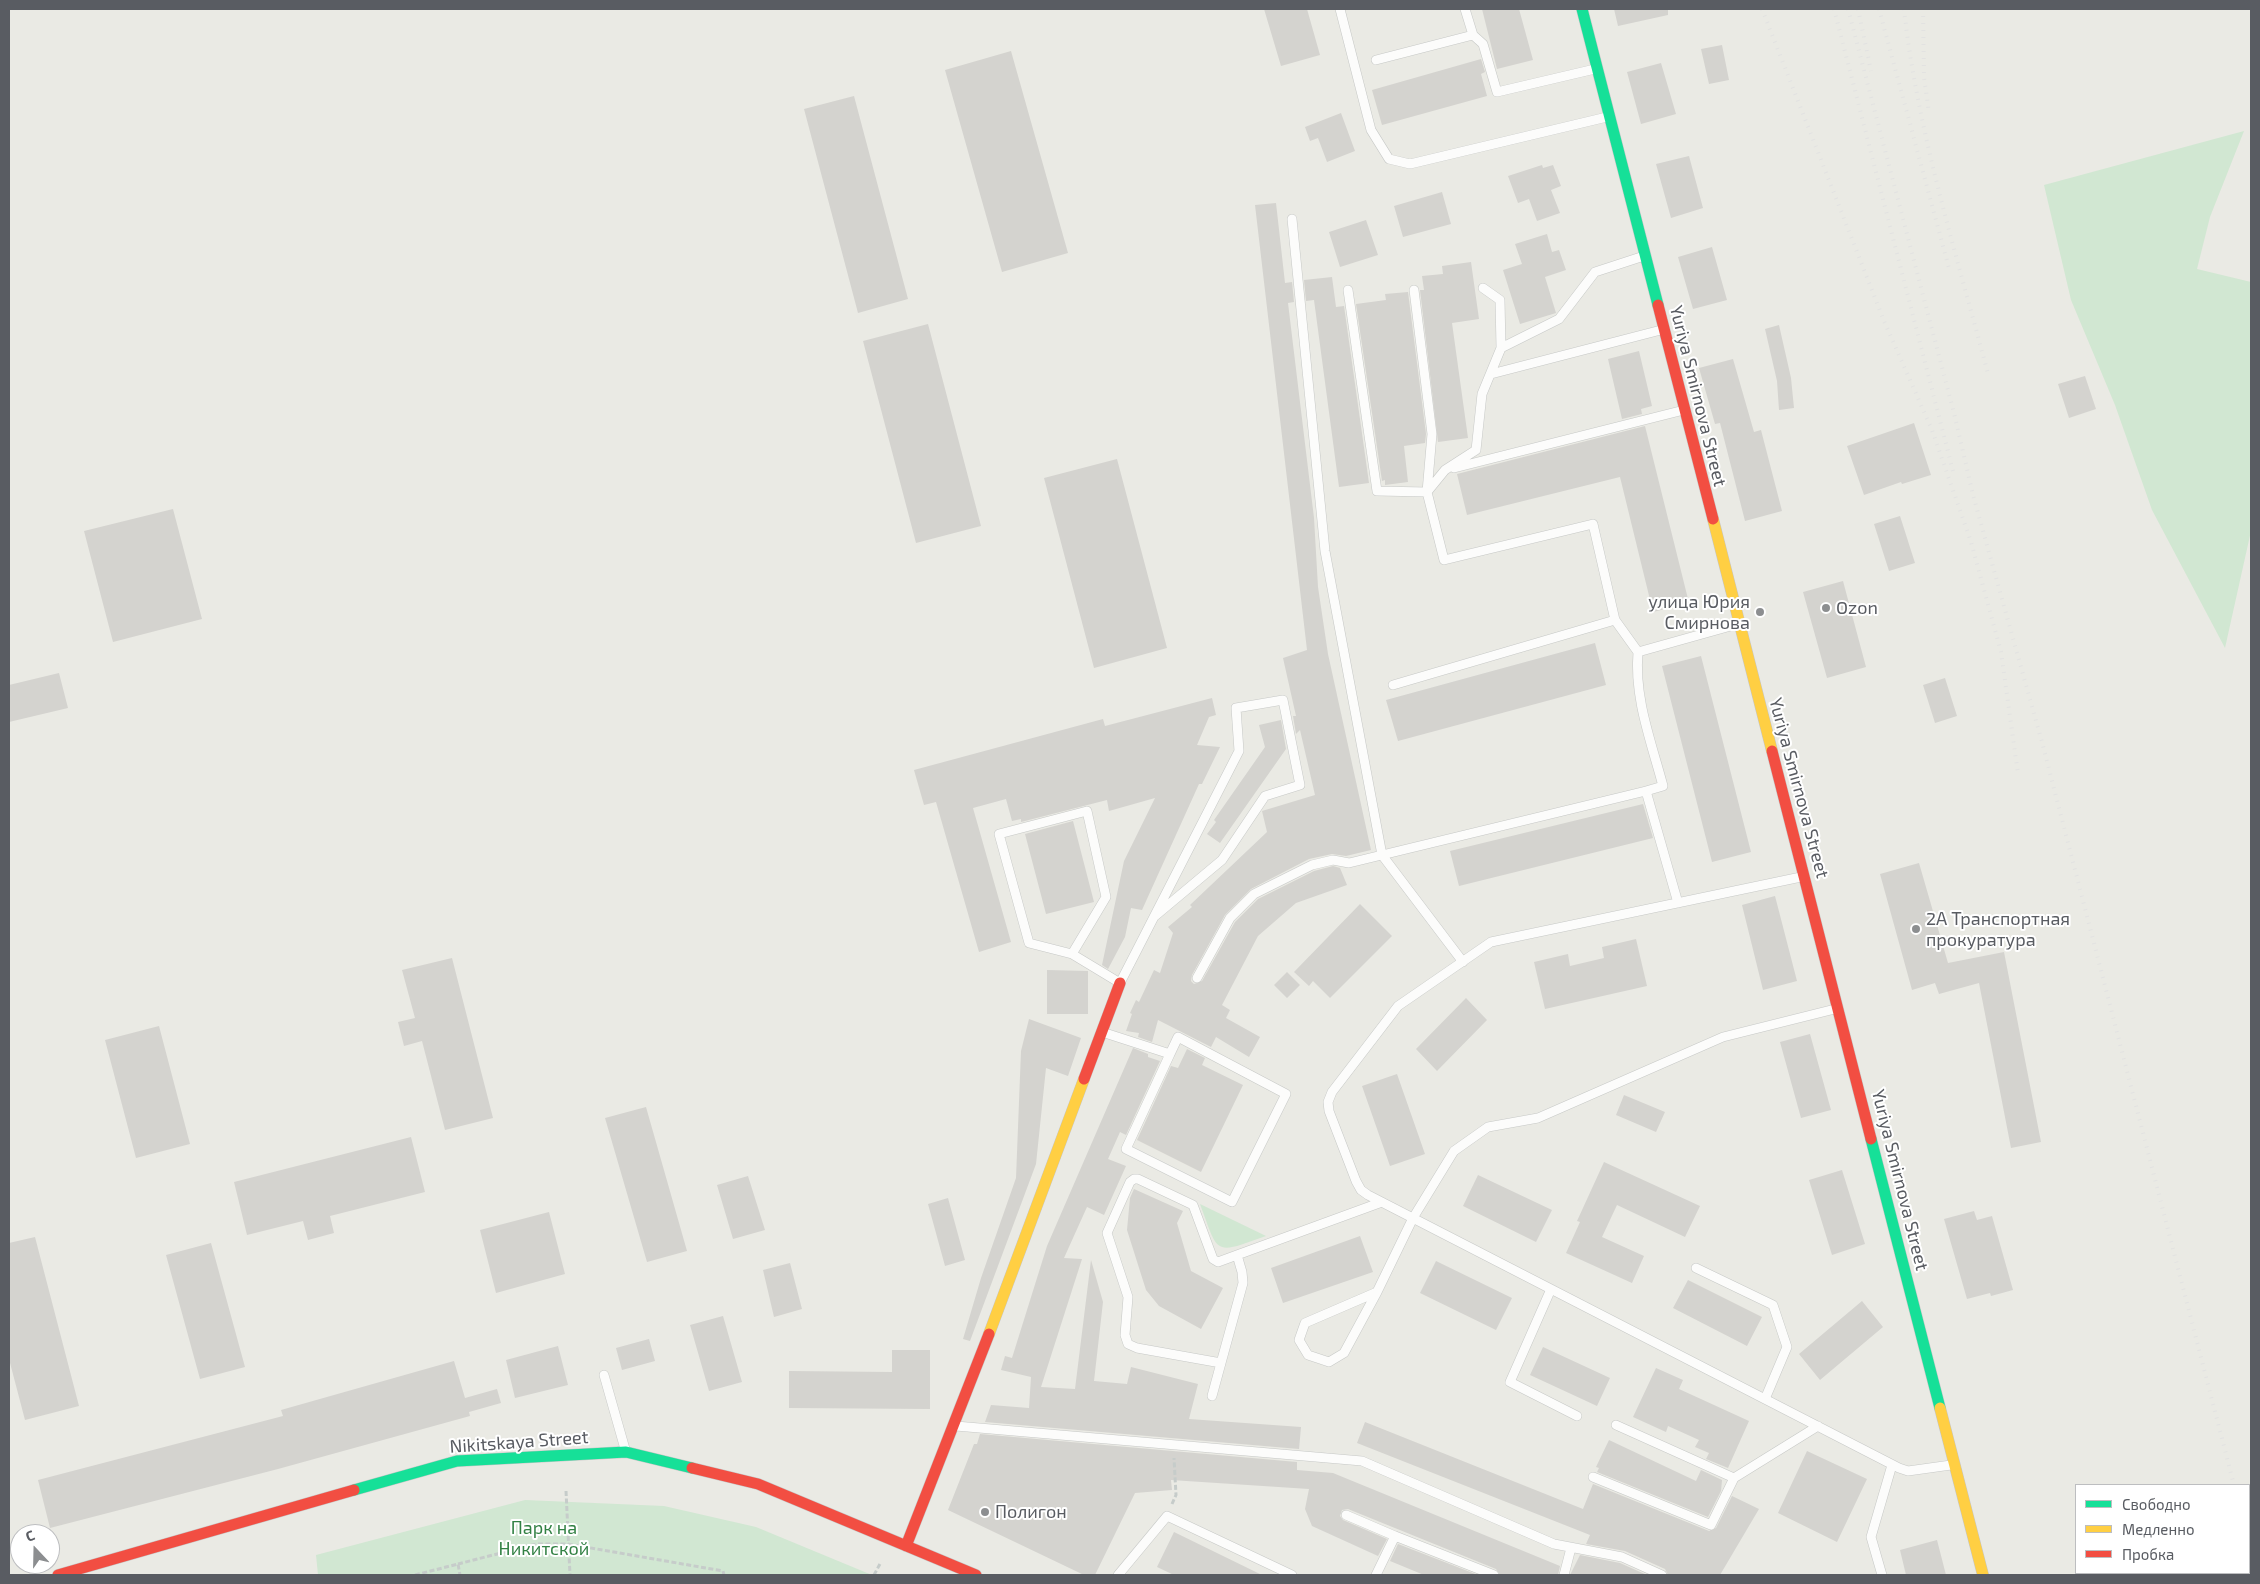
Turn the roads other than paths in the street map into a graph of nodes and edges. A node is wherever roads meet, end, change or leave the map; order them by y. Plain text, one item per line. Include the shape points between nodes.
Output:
1 (1340, 9) edge
2 (1466, 9) edge
3 (1582, 9) edge
4 (1472, 35) junction
5 (1376, 60) dead end
6 (1597, 69) junction
7 (1610, 117) junction
8 (1292, 219) dead end
9 (1645, 255) junction
10 (1483, 288) dead end
11 (1348, 290) dead end
12 (1414, 290) dead end
13 (1664, 330) junction
14 (1501, 348) junction
15 (1491, 374) junction
16 (1684, 410) junction
17 (1445, 470) junction
18 (1427, 492) junction
19 (1615, 620) junction
20 (1738, 624) junction
21 (1638, 652) junction
22 (1393, 685) dead end
23 (1646, 791) junction
24 (1382, 855) junction
25 (1804, 876) junction
26 (1678, 903) junction
27 (1155, 916) junction
28 (1072, 954) junction
29 (1463, 962) junction
30 (1196, 978) dead end
31 (1120, 983) junction
32 (1838, 1009) junction
33 (1102, 1032) junction
34 (1170, 1054) junction
35 (1382, 1202) junction
36 (1413, 1218) junction
37 (1236, 1255) junction
38 (1696, 1268) dead end
39 (1552, 1289) junction
40 (1377, 1292) junction
41 (1221, 1363) junction
42 (604, 1375) dead end
43 (1212, 1396) dead end
44 (1765, 1399) junction
45 (1577, 1416) dead end
46 (1616, 1425) dead end
47 (954, 1426) junction
48 (1818, 1426) junction
49 (626, 1452) junction
50 (1892, 1464) junction
51 (1953, 1464) junction
52 (1593, 1477) dead end
53 (1734, 1478) junction
54 (1346, 1515) dead end
55 (1395, 1536) junction
56 (906, 1546) junction
57 (1571, 1548) junction
58 (58, 1575) edge
59 (976, 1575) edge
60 (1118, 1575) edge
61 (1292, 1575) edge
62 (1376, 1575) edge
63 (1494, 1575) edge
64 (1564, 1575) edge
65 (1662, 1575) edge
66 (1882, 1575) edge
67 (1983, 1575) edge

1 - 7 lane via 1371,130 1389,158 1410,164
2 - 4 lane
3 - 6 main road, Yuriya Smirnova Street
4 - 5 lane
4 - 6 lane via 1483,44 1497,92
6 - 7 main road, Yuriya Smirnova Street
7 - 9 main road, Yuriya Smirnova Street
8 - 24 lane via 1325,551
9 - 13 main road, Yuriya Smirnova Street
9 - 14 lane via 1595,272 1559,319
10 - 14 lane via 1500,300
11 - 18 lane via 1378,492
12 - 18 lane via 1432,434
13 - 15 lane
13 - 16 main road, Yuriya Smirnova Street
14 - 15 lane
15 - 17 lane via 1482,394 1476,450
16 - 17 lane
16 - 20 main road, Yuriya Smirnova Street
17 - 18 lane
18 - 19 lane via 1444,560 1593,524
19 - 21 lane
19 - 22 lane
20 - 21 lane
20 - 25 main road, Yuriya Smirnova Street
21 - 23 lane via 1638,694 1662,786
23 - 24 lane
23 - 26 lane
24 - 29 lane
24 - 30 lane via 1349,863 1333,860 1312,865 1254,894 1230,918
25 - 26 lane
25 - 32 main road, Yuriya Smirnova Street
26 - 29 lane via 1490,942
27 - 27 lane via 1239,751 1236,708 1283,700 1300,785 1265,796 1222,860
27 - 31 lane
28 - 28 lane via 1029,943 999,834 1087,811 1106,896
28 - 31 lane
29 - 35 lane via 1398,1006 1332,1092 1328,1102 1356,1181 1361,1190
31 - 33 main road
32 - 36 lane via 1723,1037 1538,1118 1488,1127 1454,1151
32 - 51 main road, Yuriya Smirnova Street
33 - 34 lane
33 - 47 main road
34 - 34 lane via 1178,1037 1286,1094 1232,1202 1126,1149
35 - 36 lane
35 - 37 lane
36 - 39 lane
36 - 40 lane
37 - 41 lane via 1243,1283
37 - 41 lane via 1215,1261 1193,1205 1138,1179 1130,1182 1107,1233 1128,1297 1125,1335 1128,1344
38 - 44 lane via 1773,1304 1787,1347
39 - 44 lane
39 - 45 lane via 1510,1382
40 - 40 lane via 1305,1323 1299,1340 1308,1356 1330,1362 1344,1353
41 - 43 lane
42 - 49 lane
44 - 48 lane
46 - 53 lane
47 - 56 main road
47 - 57 lane via 1362,1461 1554,1544
48 - 50 lane
48 - 53 lane
49 - 56 main road, Nikitskaya Street via 758,1484
49 - 58 main road, Nikitskaya Street via 457,1461
50 - 51 lane via 1908,1471
50 - 66 lane via 1872,1538
51 - 67 main road, Yuriya Smirnova Street
52 - 53 lane via 1712,1525
54 - 55 lane
55 - 62 lane
55 - 63 lane
56 - 59 main road, Nikitskaya Street
57 - 64 lane
57 - 65 lane via 1622,1557
60 - 61 lane via 1167,1516

